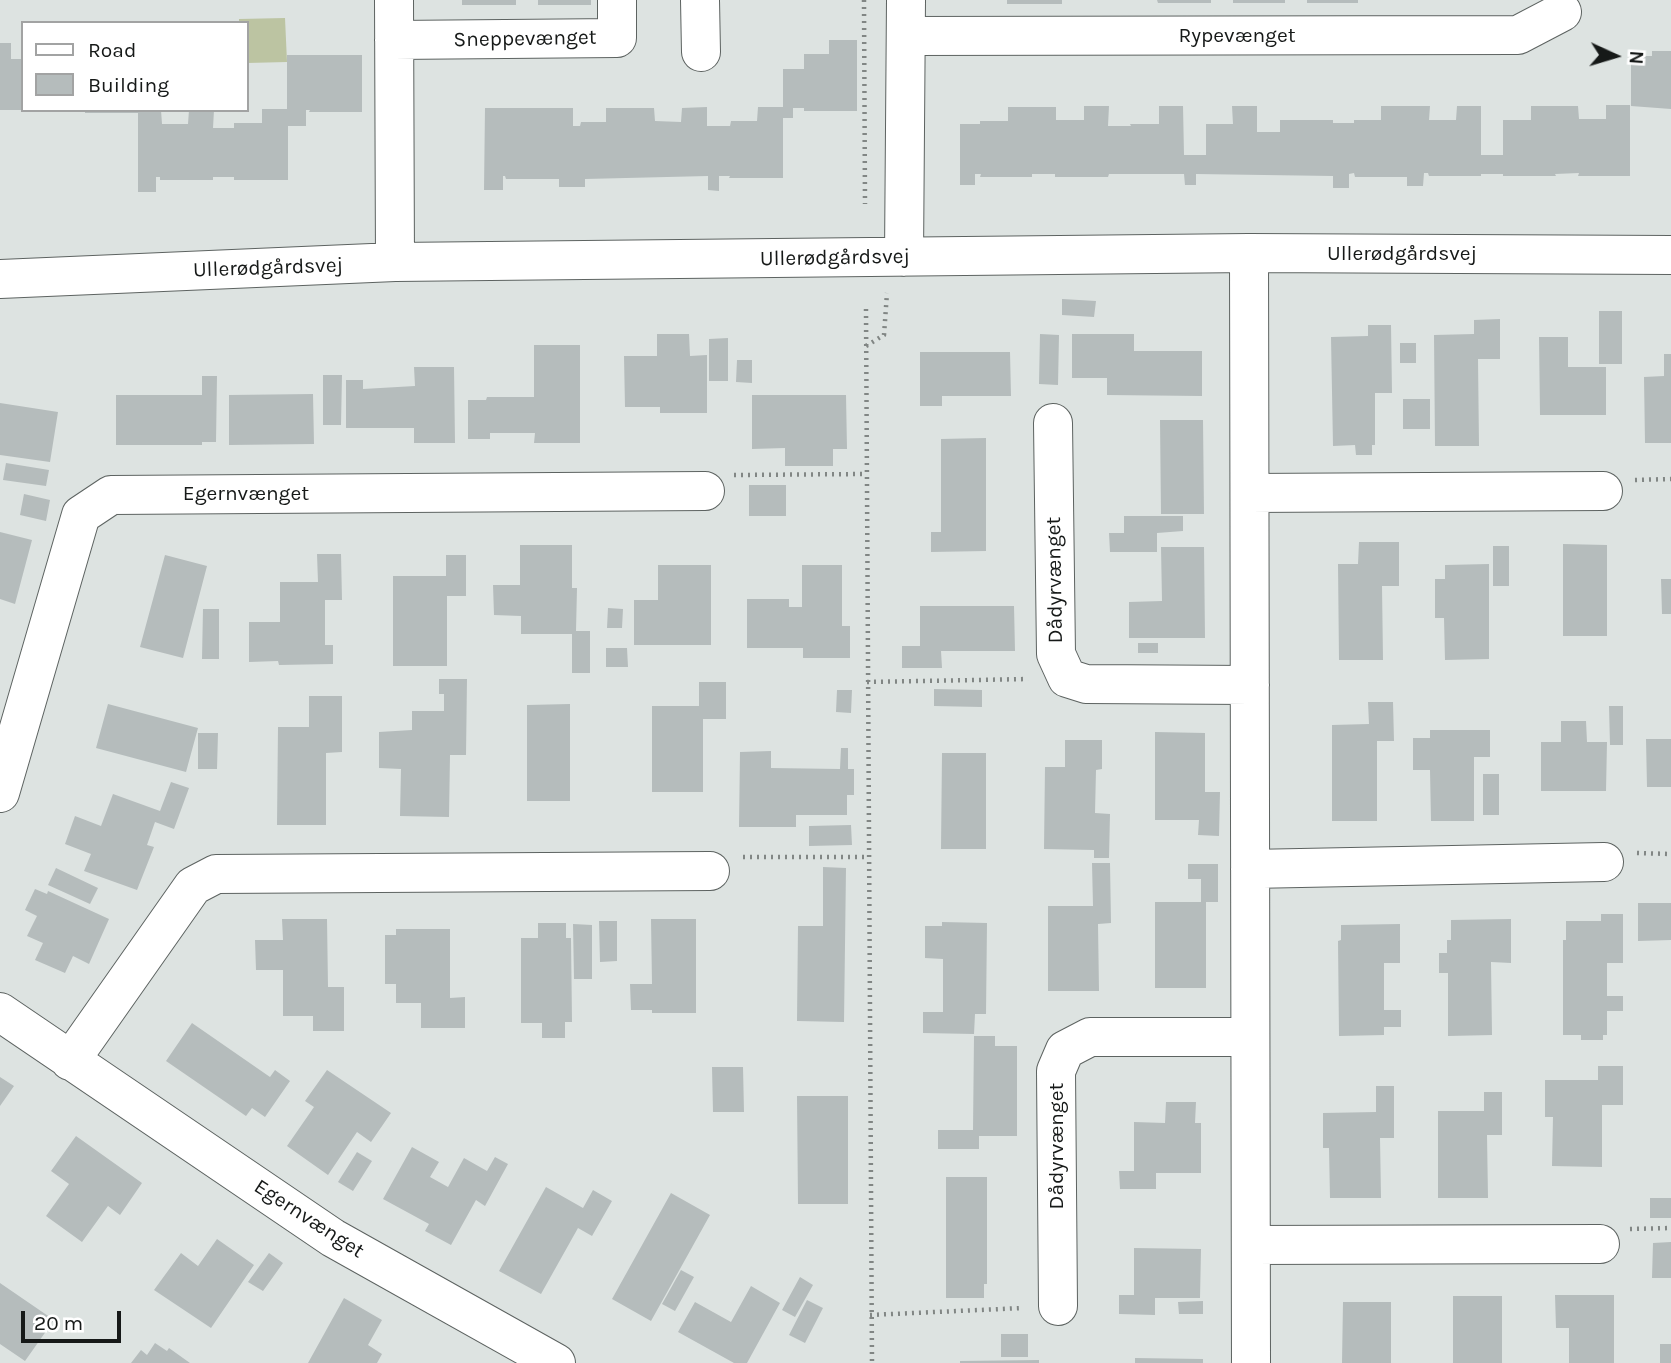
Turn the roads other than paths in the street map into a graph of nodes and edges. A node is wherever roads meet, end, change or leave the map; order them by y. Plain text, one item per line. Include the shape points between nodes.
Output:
1 (394, 0) edge
2 (617, 0) edge
3 (700, 0) edge
4 (1562, 12) dead end
5 (906, 18) edge
6 (394, 40) junction
7 (701, 51) dead end
8 (1249, 253) junction
9 (1671, 255) edge
10 (904, 257) junction
11 (395, 262) junction
12 (0, 279) edge
13 (1053, 423) dead end
14 (705, 491) road end
15 (1603, 491) dead end
16 (1250, 493) junction
17 (1250, 685) junction
18 (0, 793) edge
19 (1604, 862) dead end
20 (1250, 869) junction
21 (710, 871) road end
22 (0, 1012) edge
23 (1250, 1037) junction
24 (70, 1061) junction
25 (1600, 1244) dead end
26 (1251, 1245) junction
27 (1058, 1306) road end
28 (556, 1363) edge
29 (1251, 1363) edge

1 - 6 street
2 - 6 street, Sneppevænget via 617,38
3 - 7 street
4 - 5 street, Rypevænget via 1518,35
5 - 10 street, Rypevænget
6 - 11 street
8 - 9 street, Ullerødgårdsvej
8 - 10 street, Ullerødgårdsvej
8 - 16 street
10 - 11 street, Ullerødgårdsvej
11 - 12 street, Ullerødgårdsvej
13 - 17 street, Dådyrvænget via 1056,654 1067,678 1086,684
14 - 18 street, Egernvænget via 111,495 81,515
15 - 16 street
16 - 17 street
17 - 20 street
19 - 20 street
20 - 23 street
21 - 24 street via 216,874 193,886
22 - 24 street, Egernvænget
23 - 26 street
23 - 27 street, Dådyrvænget via 1090,1037 1065,1050 1056,1071
24 - 28 street, Egernvænget via 333,1238
25 - 26 street
26 - 29 street

